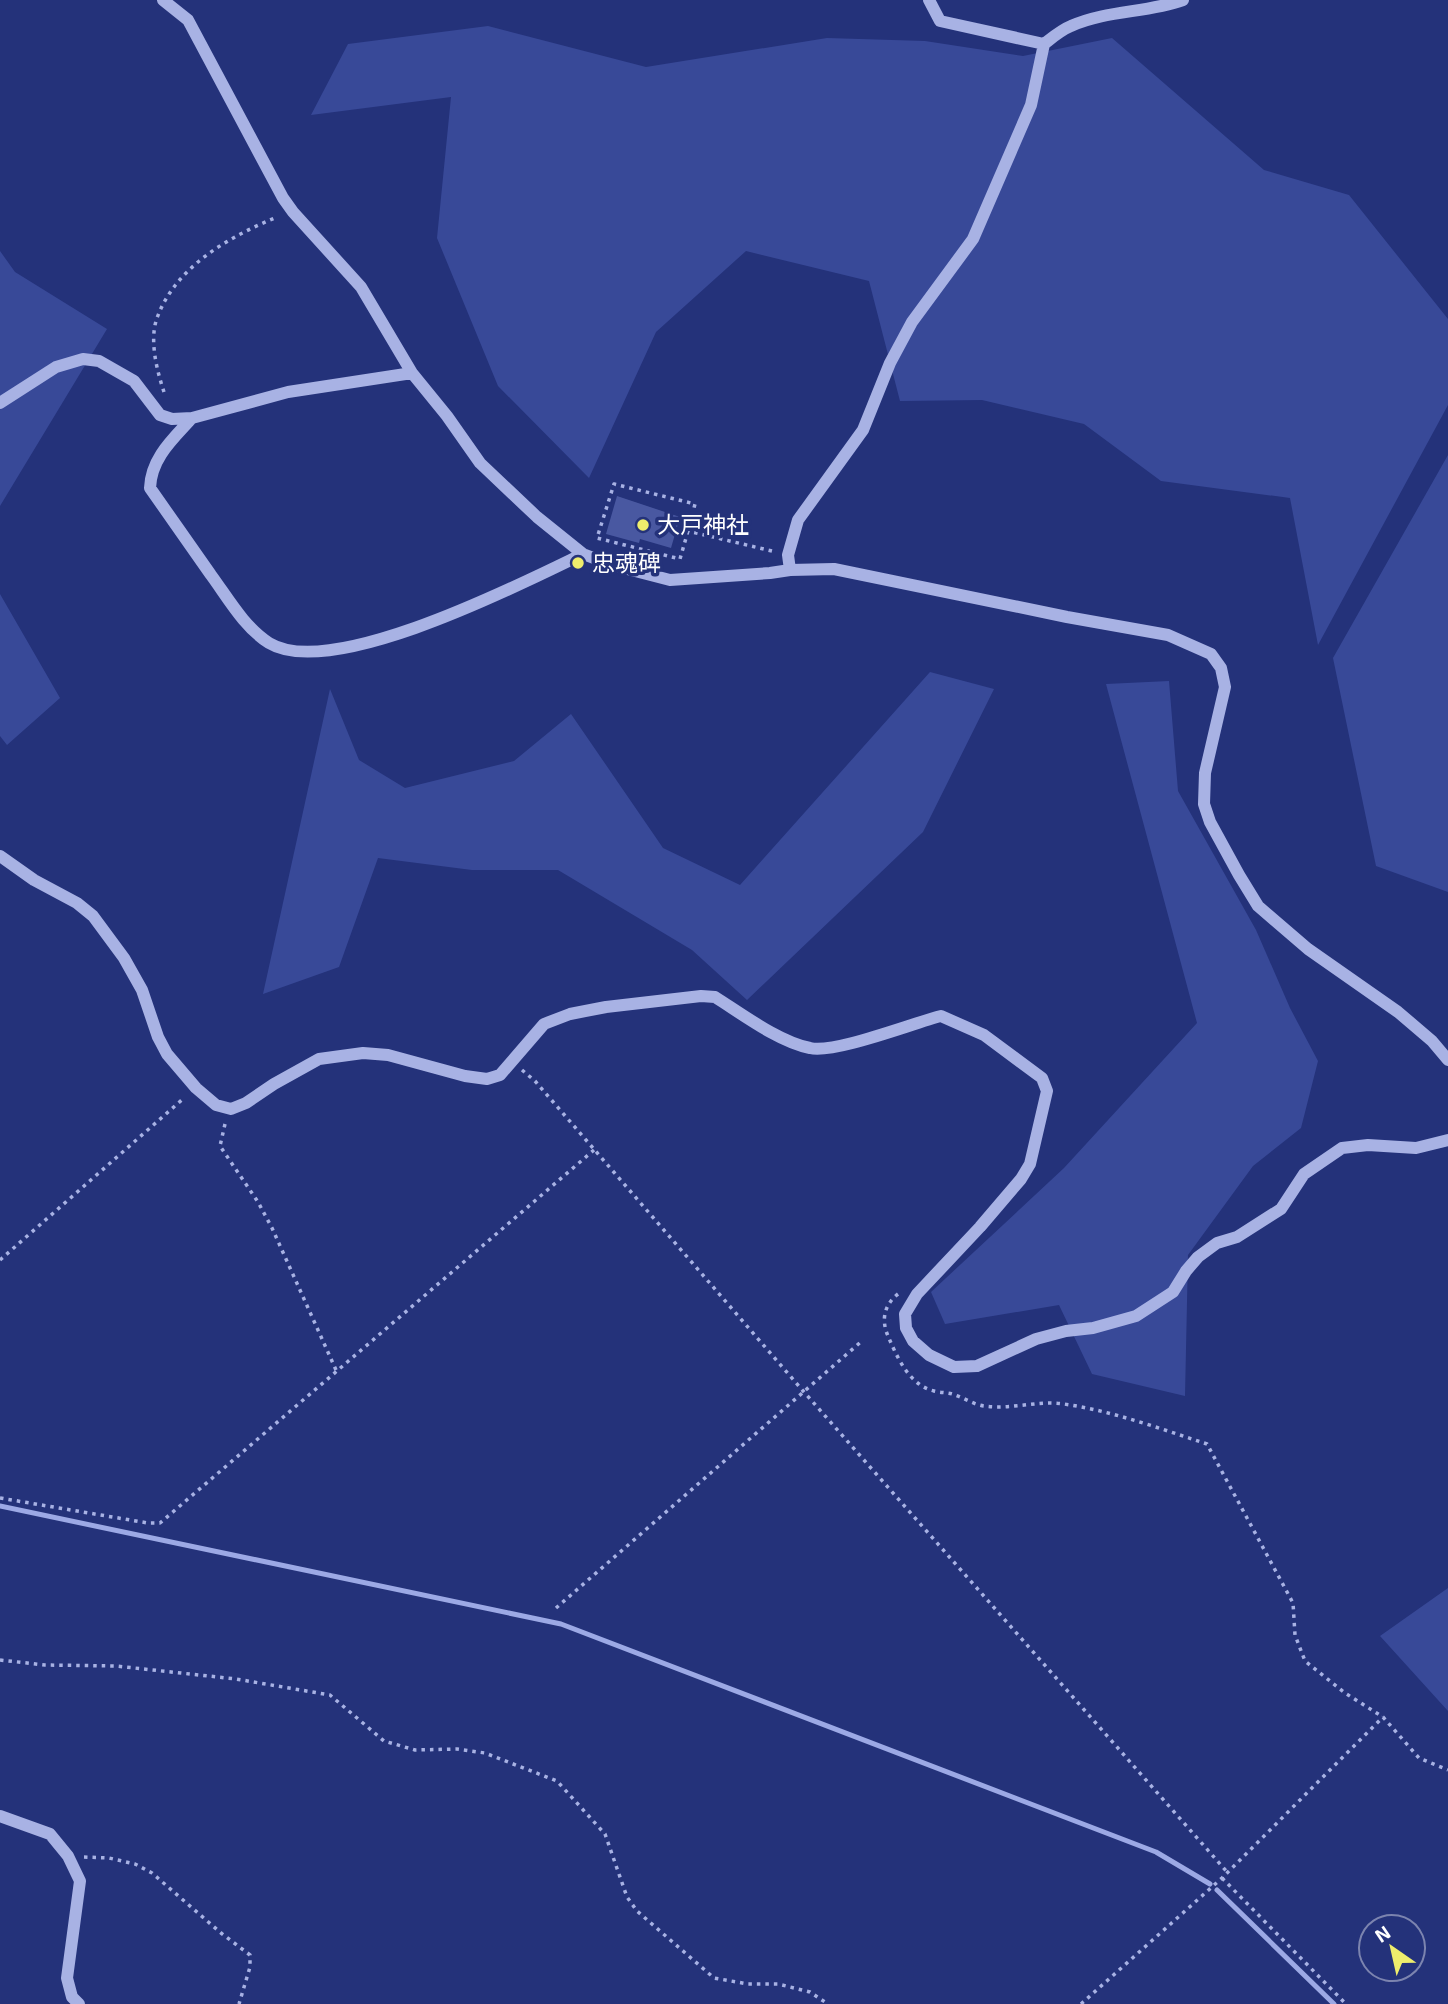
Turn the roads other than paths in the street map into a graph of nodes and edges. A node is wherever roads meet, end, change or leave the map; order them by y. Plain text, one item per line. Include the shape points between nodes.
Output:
1 (163, 0) edge
2 (929, 0) edge
3 (1183, 0) edge
4 (1044, 44) junction
5 (412, 373) junction
6 (0, 403) edge
7 (192, 418) junction
8 (583, 554) junction
9 (790, 570) junction
10 (0, 856) edge
11 (1448, 1059) edge
12 (1448, 1140) edge
13 (0, 1816) edge
14 (79, 2004) edge

1 - 5 street via 188,20 283,198 360,287
2 - 4 street via 940,22
3 - 4 street via 1072,25
4 - 9 street via 1031,105 973,239 912,322 863,430 797,520 788,555
5 - 7 street via 288,392
5 - 8 street via 480,463
6 - 7 street via 56,367 83,359 99,361 134,380 159,415
7 - 8 street via 160,454 150,488 244,622 270,644 296,652 328,652 390,635 493,597
8 - 9 street via 670,580
9 - 11 street via 834,569 1168,635 1211,654 1221,668 1225,687 1205,773 1204,804 1239,875 1258,906 1308,949 1398,1012
10 - 12 street via 93,916 136,980 167,1054 196,1088 216,1105 231,1109 319,1059 363,1053 487,1079 513,1062 544,1024 606,1007 701,996 715,997 793,1043 812,1049 836,1047 941,1016 984,1035 1042,1078 1047,1091 1030,1164 1021,1179 917,1294 905,1314 913,1341 954,1367 977,1366 1036,1339 1136,1316 1173,1292 1198,1257 1281,1209 1304,1174 1342,1148 1416,1147
13 - 14 street via 50,1834 80,1881 67,1978

